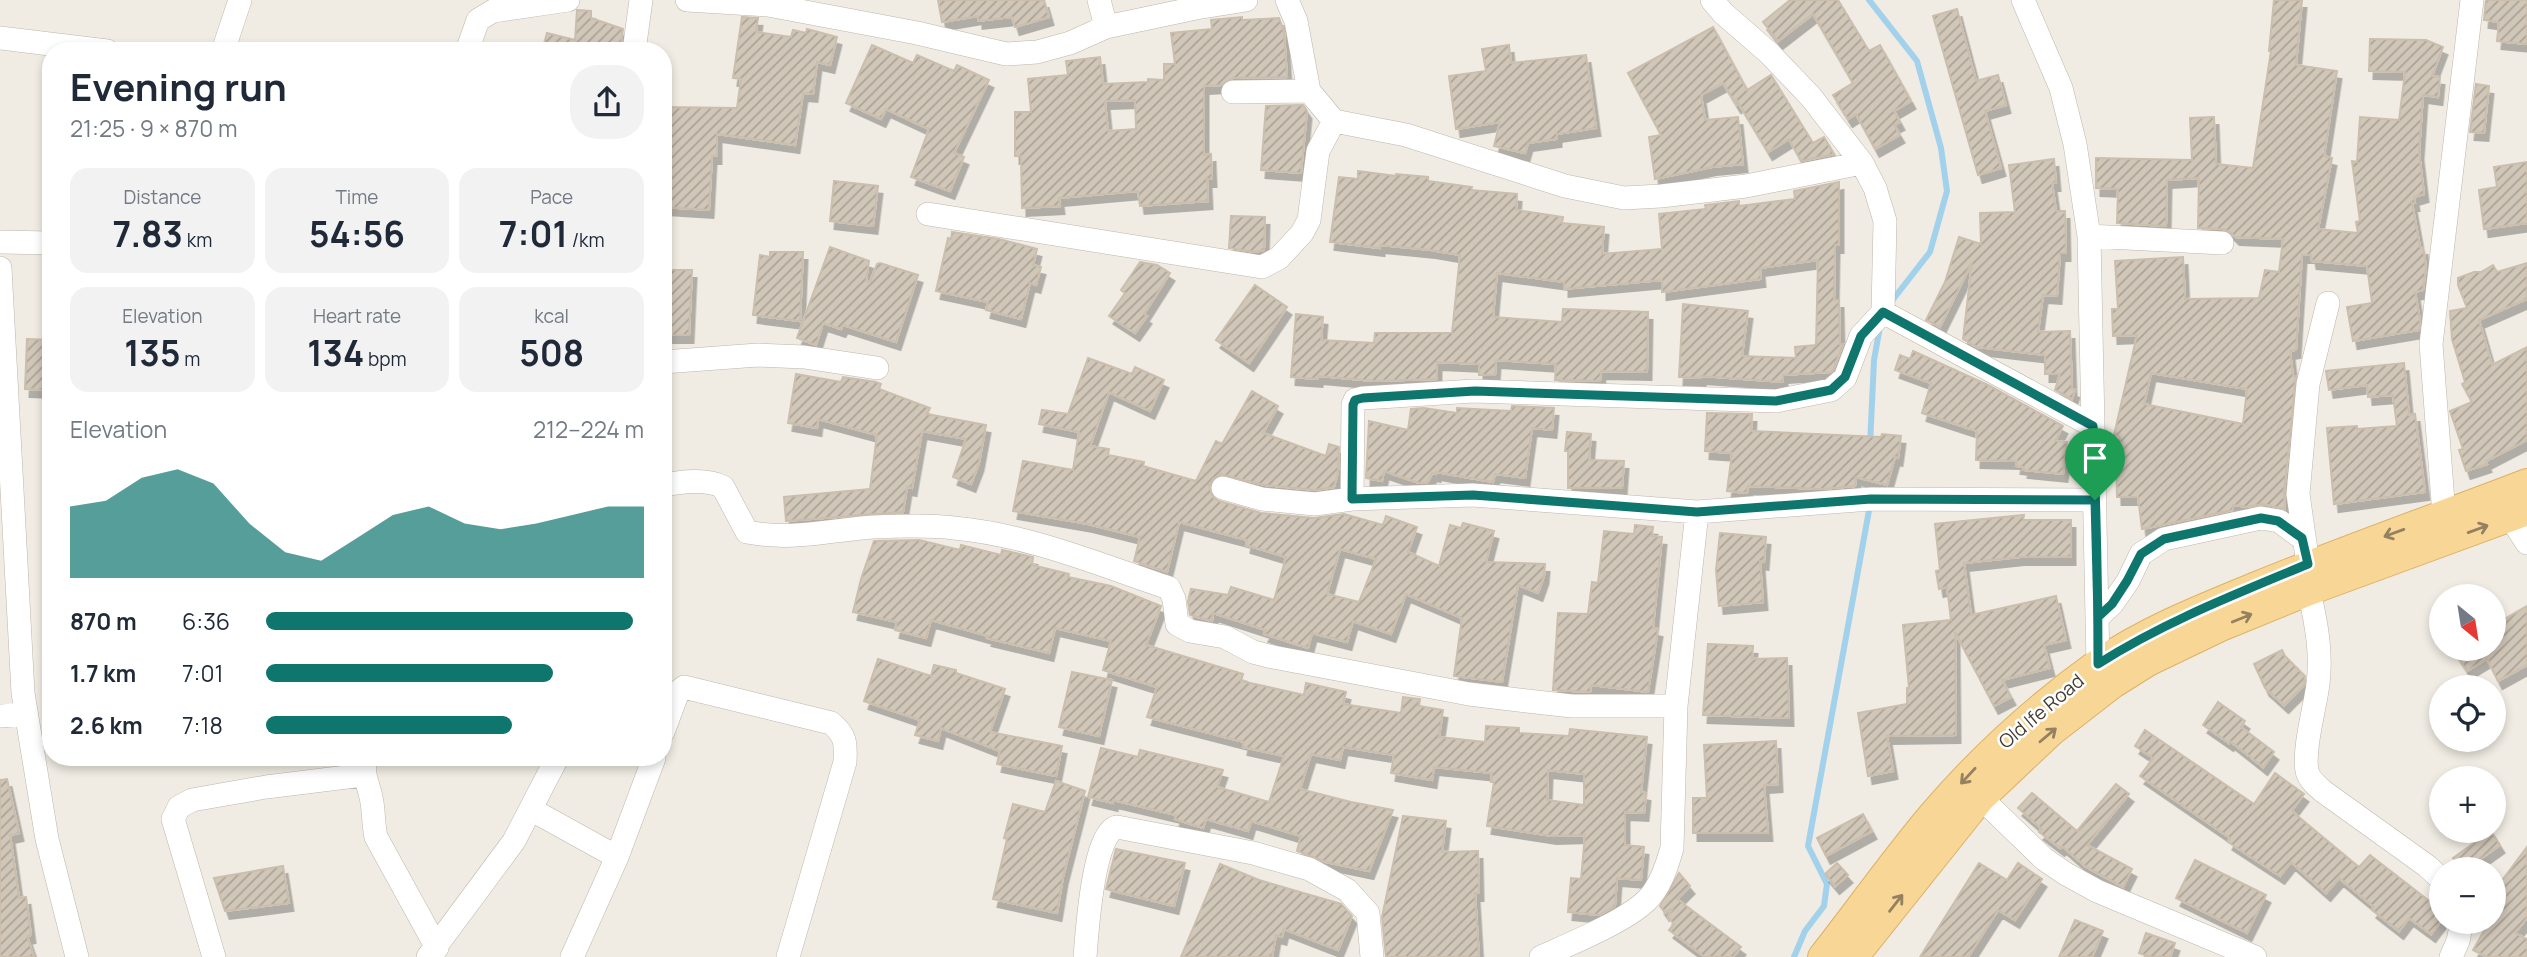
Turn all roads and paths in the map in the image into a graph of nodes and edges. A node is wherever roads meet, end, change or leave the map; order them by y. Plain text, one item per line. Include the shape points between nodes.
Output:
1 (240, 0) edge
2 (568, 0) edge
3 (641, 0) edge
4 (687, 0) edge
5 (1099, 0) edge
6 (1246, 0) edge
7 (1287, 0) edge
8 (1712, 0) edge
9 (2023, 0) edge
10 (2472, 0) edge
11 (1106, 27) junction
12 (0, 38) edge
13 (226, 42) edge
14 (470, 42) edge
15 (635, 42) edge
16 (42, 43) edge
17 (1309, 91) junction
18 (1233, 92) dead end
19 (1334, 121) junction
20 (1861, 163) junction
21 (928, 214) dead end
22 (2089, 236) junction
23 (0, 243) edge
24 (42, 243) edge
25 (2222, 243) dead end
26 (0, 268) edge
27 (2328, 303) dead end
28 (1883, 312) junction
29 (672, 361) edge
30 (877, 368) dead end
31 (2093, 426) junction
32 (2527, 483) edge
33 (672, 484) edge
34 (1223, 488) dead end
35 (1352, 499) junction
36 (2095, 500) junction
37 (1697, 512) junction
38 (2519, 514) edge
39 (2444, 515) junction
40 (2527, 543) edge
41 (2306, 564) junction
42 (2098, 617) junction
43 (2098, 664) junction
44 (1676, 706) junction
45 (672, 708) edge
46 (26, 714) junction
47 (0, 716) edge
48 (364, 766) edge
49 (553, 766) edge
50 (651, 766) edge
51 (1981, 798) junction
52 (532, 810) junction
53 (617, 857) junction
54 (2429, 868) edge
55 (2458, 934) edge
56 (1854, 944) edge
57 (433, 952) edge
58 (78, 957) edge
59 (214, 957) edge
60 (572, 957) edge
61 (788, 957) edge
62 (1085, 957) edge
63 (1373, 957) edge
64 (1541, 957) edge
65 (1822, 957) edge
66 (2255, 957) edge
67 (2451, 957) edge

1 - 13 street
2 - 14 street via 493,11 478,19
3 - 15 street
4 - 11 street via 768,5 1006,54 1037,52
5 - 11 street
6 - 11 street
7 - 17 street via 1296,21
8 - 20 street via 1811,97
9 - 22 street via 2061,88
10 - 39 street via 2431,344
12 - 16 street
17 - 18 street
17 - 19 street
19 - 20 street via 1406,135 1565,186 1623,198 1746,186
19 - 21 street via 1318,151 1309,220 1279,258 1262,267
20 - 28 street via 1875,188 1885,222
22 - 25 street
22 - 31 street
23 - 24 street
26 - 46 street
27 - 41 street via 2308,384 2298,494
28 - 31 street
28 - 35 street via 1861,336 1845,377 1831,390 1776,401 1475,391 1355,400
29 - 30 street via 792,356
31 - 36 street
32 - 39 main road, Old Ife Road
33 - 44 street via 723,487 747,533 765,536 792,538 876,527 953,528 1058,548 1169,587 1177,624 1273,657 1469,694 1572,706
34 - 35 street via 1301,503
35 - 37 street via 1473,495
36 - 37 street via 1871,499
36 - 42 street
37 - 44 street
38 - 40 street
41 -> 38 main road, Old Ife Road
39 -> 41 main road, Old Ife Road
41 - 42 street via 2278,521 2261,518 2164,539 2141,554 2120,593
41 - 43 main road, Old Ife Road via 2135,640
51 -> 41 main road, Old Ife Road via 2113,684 2223,626
41 - 54 street via 2319,632 2319,681 2307,772 2324,792
42 - 43 street
43 -> 56 main road, Old Ife Road via 2034,713 1933,814
44 - 64 street via 1672,848 1666,870 1648,900 1631,913
45 - 61 street via 684,687 831,723 843,733 845,762
46 - 47 street
46 - 58 street via 47,839
48 - 57 street via 376,837
48 - 59 street via 192,800 179,807 173,819
49 - 52 street
50 - 53 street
56 -> 51 main road, Old Ife Road
51 - 66 street via 2066,874
52 - 53 street
52 - 57 street
53 - 60 street
55 - 67 street
56 - 65 main road, Old Ife Road
62 - 63 street via 1096,867 1107,833 1117,827 1240,850 1309,869 1347,890 1368,913

